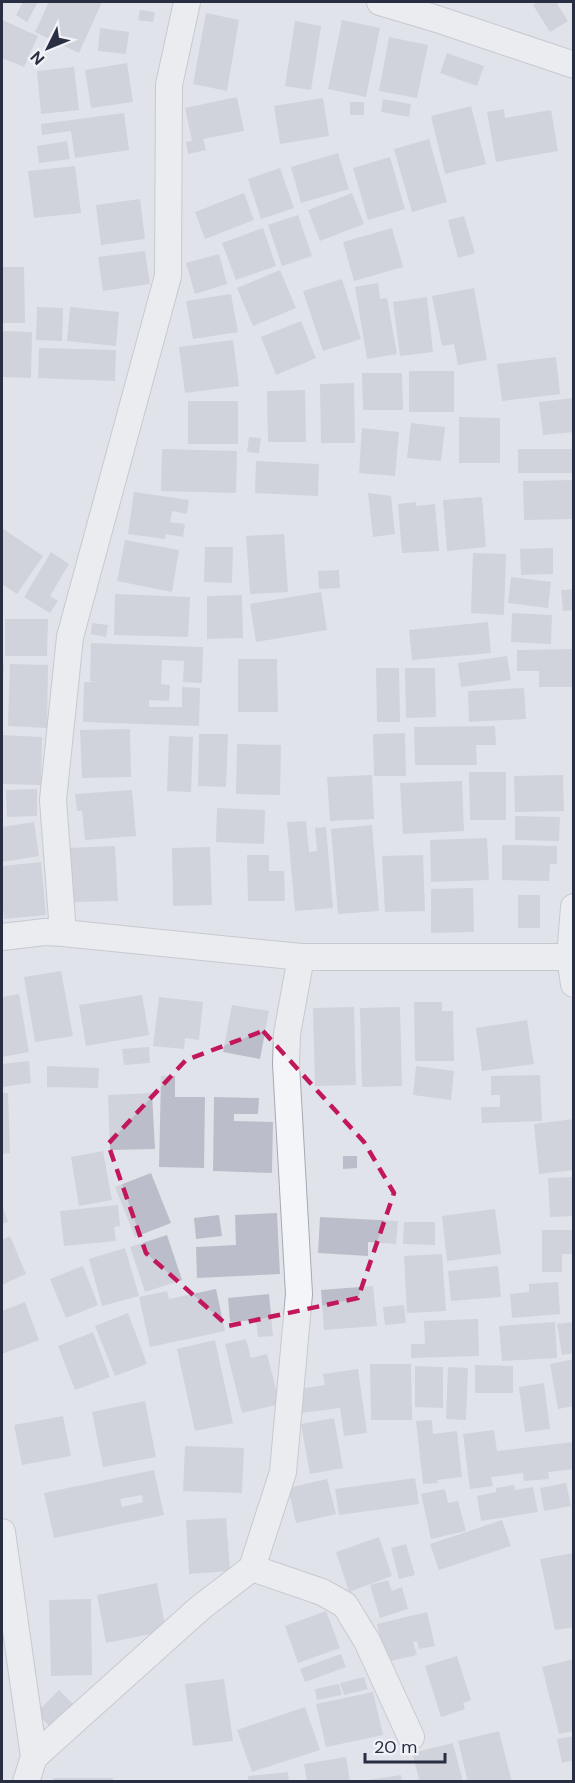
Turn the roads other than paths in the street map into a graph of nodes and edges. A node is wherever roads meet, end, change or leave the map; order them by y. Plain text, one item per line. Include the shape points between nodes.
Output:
1 (186, 2) edge
2 (380, 2) edge
3 (573, 65) edge
4 (573, 907) edge
5 (63, 933) junction
6 (2, 937) edge
7 (301, 957) junction
8 (572, 957) edge
9 (573, 984) edge
10 (2, 1532) edge
11 (252, 1568) junction
12 (411, 1737) dead end
13 (34, 1757) junction
14 (26, 1782) edge

1 - 5 street via 169,85 168,276 70,637 53,800
2 - 3 street
4 - 8 street
5 - 6 street
5 - 7 street
7 - 8 street
7 - 11 street via 287,1034 286,1064 299,1294 283,1472
8 - 9 street
10 - 13 street
11 - 12 street via 322,1592 345,1605 367,1641
11 - 13 street via 200,1608
13 - 14 street

